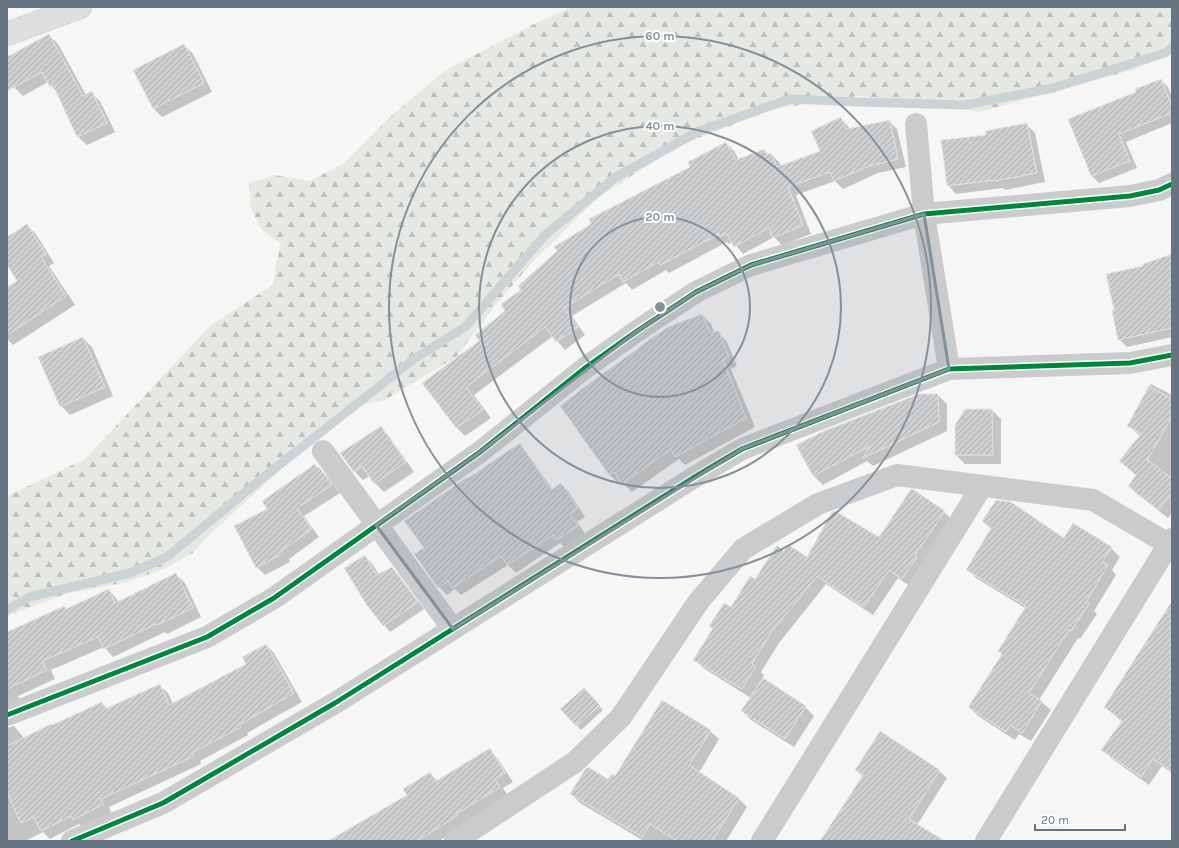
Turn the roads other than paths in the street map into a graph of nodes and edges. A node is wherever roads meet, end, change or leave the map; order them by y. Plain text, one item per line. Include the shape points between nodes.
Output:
1 (80, 7) edge
2 (7, 34) edge
3 (916, 124) dead end
4 (1172, 184) edge
5 (924, 214) junction
6 (1172, 355) edge
7 (949, 369) junction
8 (323, 451) dead end
9 (982, 486) junction
10 (376, 525) junction
11 (1171, 543) edge
12 (453, 629) junction
13 (7, 715) edge
14 (72, 841) edge
15 (455, 841) edge
16 (762, 841) edge
17 (986, 841) edge

1 - 2 main road
3 - 5 street
4 - 5 street via 1159,190 1130,196
5 - 7 street
5 - 10 street via 751,265 696,292 585,368 480,452
6 - 7 street via 1130,363
7 - 12 street via 742,449
8 - 10 street
9 - 11 street via 1093,500
9 - 15 street via 897,475 818,504 744,549 699,602 621,717 575,762
9 - 16 street
10 - 12 street
10 - 13 street via 274,598 207,637
11 - 17 street
12 - 14 street via 336,703 164,803

